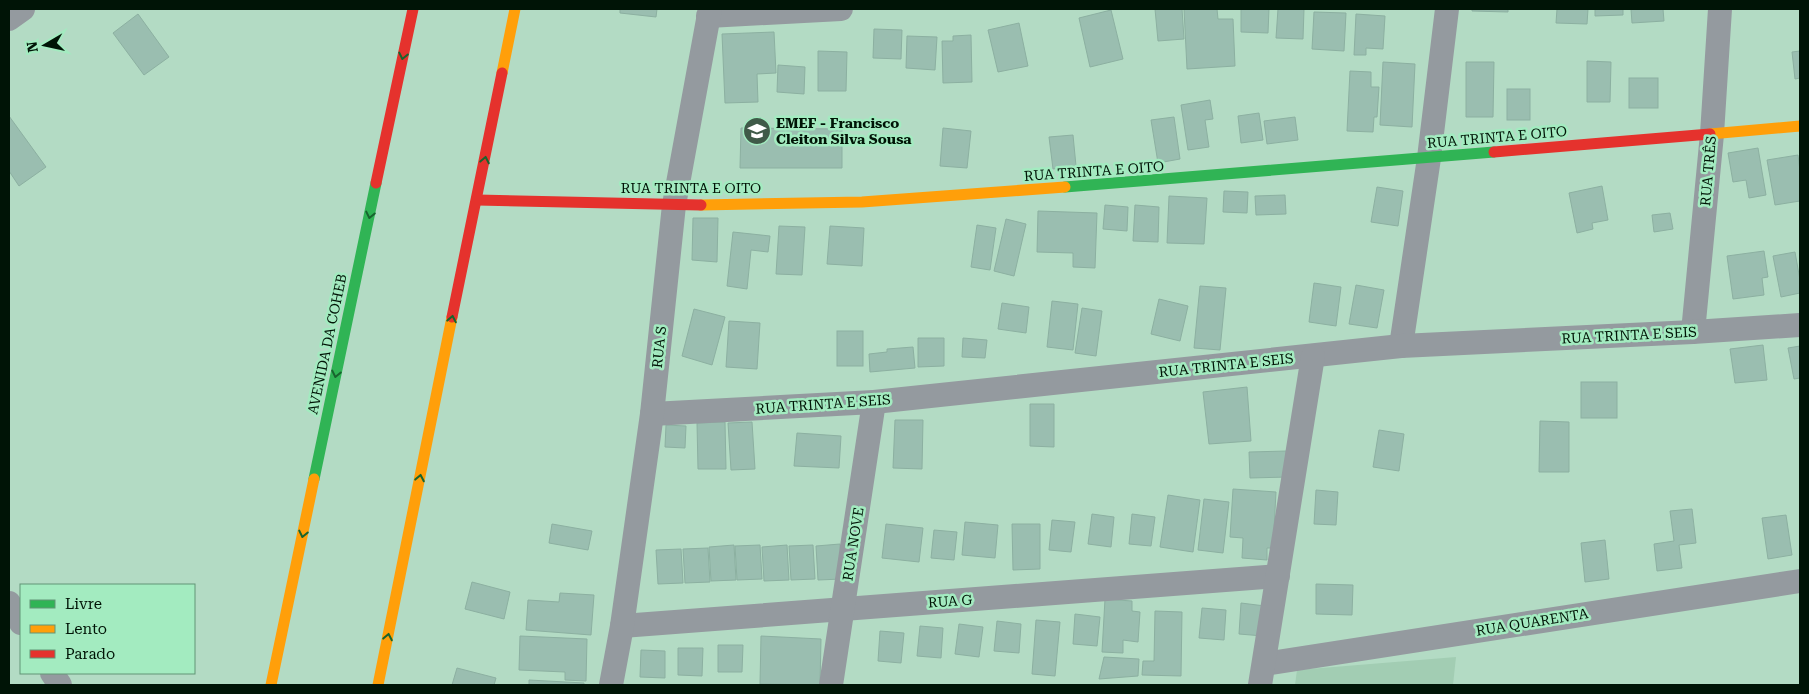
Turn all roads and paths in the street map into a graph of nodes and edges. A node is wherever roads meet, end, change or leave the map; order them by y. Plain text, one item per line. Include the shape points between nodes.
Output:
1 (23, 9) edge
2 (413, 9) edge
3 (515, 9) edge
4 (841, 9) edge
5 (1448, 9) edge
6 (1720, 9) edge
7 (709, 12) edge
8 (9, 19) edge
9 (1800, 126) edge
10 (1712, 134) junction
11 (1429, 158) junction
12 (477, 200) junction
13 (674, 205) junction
14 (1800, 325) edge
15 (1693, 332) junction
16 (1401, 346) junction
17 (1313, 356) junction
18 (874, 402) junction
19 (652, 414) junction
20 (1278, 576) junction
21 (1800, 581) edge
22 (9, 603) edge
23 (843, 608) junction
24 (20, 621) edge
25 (622, 626) junction
26 (53, 674) edge
27 (1262, 675) edge
28 (60, 685) edge
29 (271, 685) edge
30 (378, 685) edge
31 (611, 685) edge
32 (831, 685) edge

1 - 8 street
2 -> 29 main road, AVENIDA DA COHEB
12 -> 3 main road
4 - 7 street
5 - 11 street
6 - 10 street, RUA TRÊS
7 - 13 street, RUA S
9 - 10 main road, RUA TRINTA E OITO
10 - 11 main road, RUA TRINTA E OITO
10 - 15 street, RUA TRÊS
11 - 13 main road, RUA TRINTA E OITO via 862,202
11 - 16 street
12 - 13 main road, RUA TRINTA E OITO
30 -> 12 main road
13 - 19 street, RUA S
14 - 15 street, RUA TRINTA E SEIS
15 - 16 street, RUA TRINTA E SEIS
16 - 17 street, RUA TRINTA E SEIS
17 - 18 street, RUA TRINTA E SEIS
17 - 20 street
18 - 19 street, RUA TRINTA E SEIS
18 - 23 street, RUA NOVE
19 - 25 street, RUA S
20 - 23 street, RUA G
20 - 27 street
21 - 27 street, RUA QUARENTA
22 - 24 street
23 - 25 street, RUA G
23 - 32 street, RUA NOVE
25 - 31 street, RUA S
26 - 28 street

